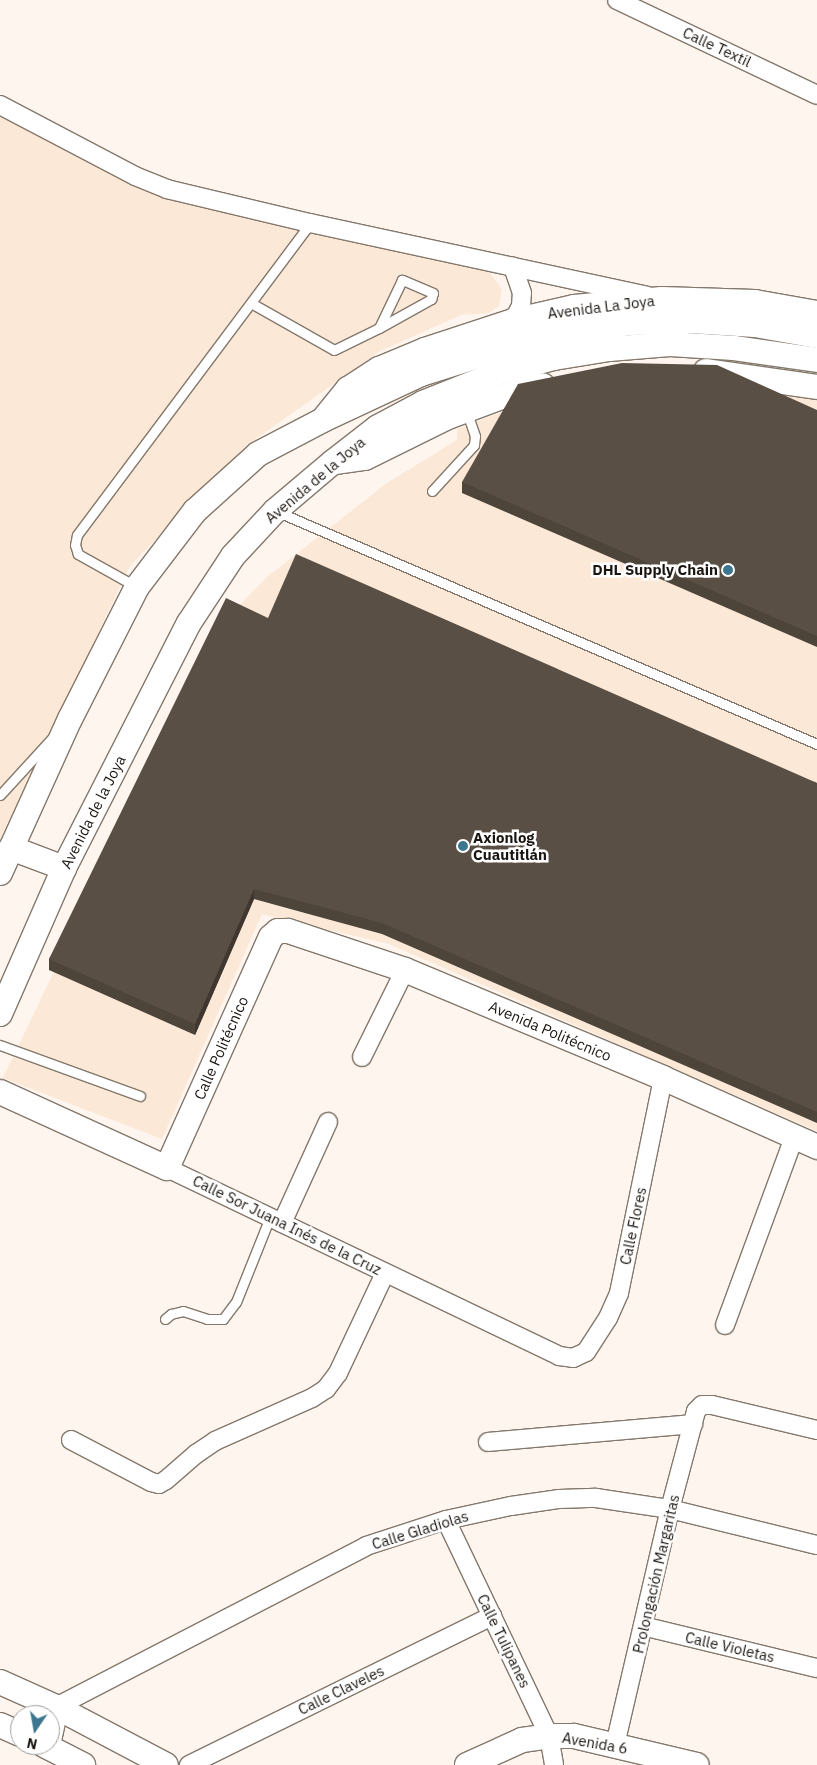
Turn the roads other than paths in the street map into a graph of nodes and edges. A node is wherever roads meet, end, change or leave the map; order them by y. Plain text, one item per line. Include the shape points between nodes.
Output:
1 (617, 0) edge
2 (817, 95) edge
3 (0, 105) edge
4 (310, 223) junction
5 (513, 267) junction
6 (662, 299) junction
7 (251, 303) junction
8 (817, 313) edge
9 (513, 320) junction
10 (379, 328) junction
11 (817, 336) edge
12 (817, 360) edge
13 (685, 371) edge
14 (560, 382) edge
15 (817, 387) edge
16 (466, 410) junction
17 (323, 420) junction
18 (333, 462) junction
19 (432, 491) dead end
20 (274, 511) junction
21 (137, 587) junction
22 (70, 719) junction
23 (817, 744) edge
24 (0, 794) edge
25 (11, 848) junction
26 (64, 868) junction
27 (0, 873) edge
28 (278, 931) joint
29 (405, 970) junction
30 (0, 1014) edge
31 (0, 1045) edge
32 (362, 1057) dead end
33 (664, 1078) junction
34 (0, 1092) edge
35 (140, 1096) dead end
36 (328, 1122) dead end
37 (794, 1137) junction
38 (817, 1147) edge
39 (168, 1168) junction
40 (276, 1220) junction
41 (385, 1273) junction
42 (165, 1319) dead end
43 (725, 1326) dead end
44 (573, 1358) joint
45 (693, 1424) junction
46 (817, 1430) edge
47 (71, 1440) dead end
48 (488, 1442) dead end
49 (670, 1509) junction
50 (446, 1520) junction
51 (817, 1545) edge
52 (492, 1616) junction
53 (643, 1626) junction
54 (817, 1668) edge
55 (0, 1682) edge
56 (52, 1705) edge
57 (60, 1705) edge
58 (60, 1709) edge
59 (549, 1736) junction
60 (614, 1745) junction
61 (60, 1754) edge
62 (83, 1765) edge
63 (166, 1765) edge
64 (189, 1765) edge
65 (467, 1765) edge
66 (554, 1765) edge
67 (697, 1765) edge

1 - 2 street, Calle Textil
3 - 4 street via 135,176 167,189
4 - 5 street
4 - 7 lane
5 - 6 street
5 - 9 street via 522,293 521,306
6 - 8 street, Avenida La Joya via 755,302
6 - 9 street, Avenida La Joya via 574,307
7 - 10 lane via 330,349 339,348
7 - 21 lane via 77,535 75,545 78,554
9 - 17 street, Avenida La Joya via 379,369 348,389
10 - 10 lane via 402,280 433,293 431,299
11 - 17 street via 691,321 630,323 568,332 513,345 422,374
12 - 18 street, Avenida de la Joya via 734,348 670,344 554,358 503,371 422,403 378,427
13 - 15 street via 715,371
14 - 16 street via 523,389
16 - 18 street via 365,458
16 - 19 lane via 475,436 474,445
17 - 21 street via 251,460 195,511
18 - 20 street, Avenida de la Joya
20 - 23 lane
20 - 26 street, Avenida de la Joya via 233,556 189,623
21 - 22 street
22 - 24 lane
22 - 25 street
25 - 26 street
25 - 27 street
26 - 30 street, Avenida de la Joya
28 - 29 street, Avenida Politécnico via 288,931
28 - 39 street, Calle Politécnico via 271,937
29 - 32 street
29 - 33 street, Avenida Politécnico
31 - 35 lane
33 - 37 street, Avenida Politécnico
33 - 44 street, Calle Flores via 619,1293 608,1318 586,1352
34 - 39 street, Calle Sor Juana Inés de la Cruz
36 - 40 street
37 - 38 street, Avenida Politécnico
37 - 43 street
39 - 40 street, Calle Sor Juana Inés de la Cruz
40 - 41 street, Calle Sor Juana Inés de la Cruz
40 - 42 lane via 236,1302 223,1319 207,1319 183,1311
41 - 44 street, Calle Sor Juana Inés de la Cruz via 559,1356
41 - 47 street via 338,1373 326,1389 216,1441 159,1484
45 - 46 street, Prolongación Margaritas via 696,1411 702,1405 712,1405
45 - 48 street
45 - 49 street, Prolongación Margaritas
49 - 50 street, Calle Gladiolas via 596,1498 560,1499
49 - 51 street, Calle Gladiolas
49 - 53 street, Prolongación Margaritas
50 - 52 street, Calle Tulipanes
50 - 57 street, Calle Gladiolas via 366,1546
52 - 59 street, Calle Tulipanes
52 - 64 street, Calle Claveles
53 - 54 street, Calle Violetas
53 - 60 street, Prolongación Margaritas
55 - 56 street
58 - 63 street
59 - 60 street, Avenida 6 via 574,1736
59 - 65 street, Avenida 6 via 522,1740
59 - 66 street, Calle Tulipanes
60 - 67 street, Avenida 6
61 - 62 street

